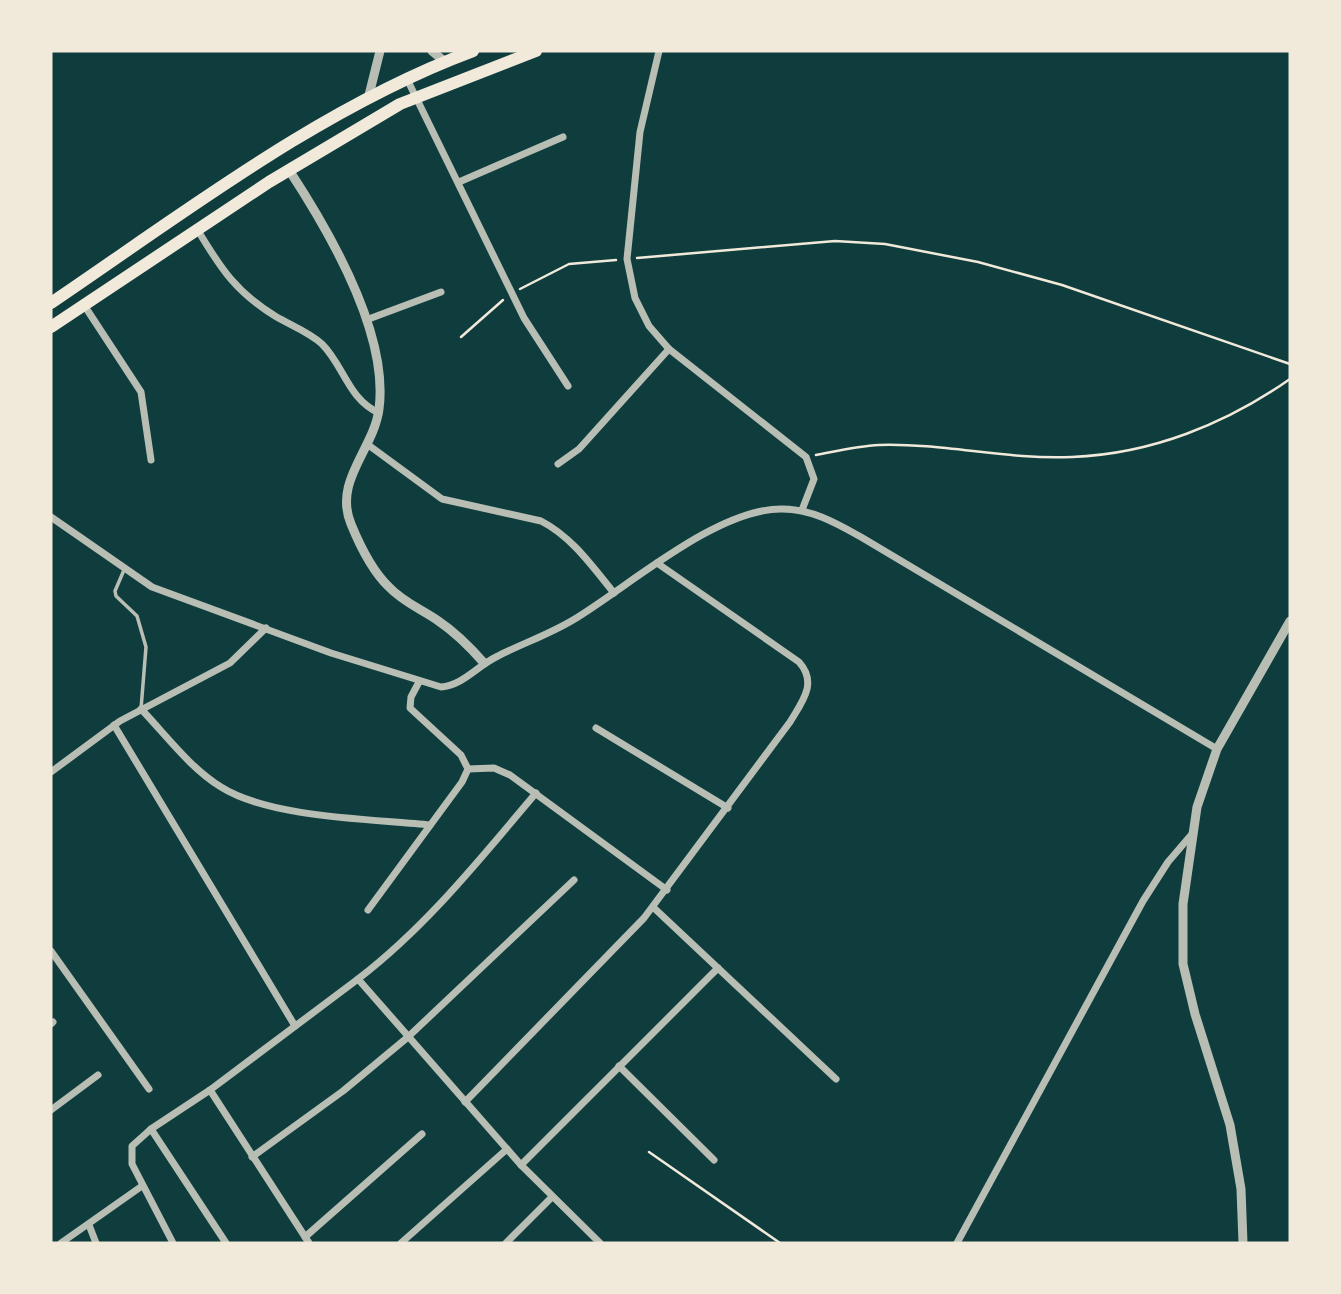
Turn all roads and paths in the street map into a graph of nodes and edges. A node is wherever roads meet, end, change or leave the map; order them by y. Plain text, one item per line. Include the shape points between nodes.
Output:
1 (380, 51) edge
2 (432, 51) edge
3 (473, 51) edge
4 (536, 51) edge
5 (659, 51) edge
6 (444, 61) junction
7 (407, 79) junction
8 (418, 97) junction
9 (368, 99) junction
10 (563, 137) dead end
11 (289, 170) junction
12 (459, 182) junction
13 (197, 229) junction
14 (626, 259) junction
15 (440, 292) dead end
16 (512, 293) junction
17 (51, 303) edge
18 (84, 305) junction
19 (366, 320) junction
20 (51, 327) edge
21 (461, 337) dead end
22 (669, 349) junction
23 (1290, 364) edge
24 (1290, 379) edge
25 (568, 386) dead end
26 (379, 413) junction
27 (367, 444) junction
28 (806, 457) junction
29 (151, 460) dead end
30 (558, 464) dead end
31 (802, 510) junction
32 (51, 517) edge
33 (657, 563) junction
34 (124, 570) junction
35 (614, 593) junction
36 (1290, 621) edge
37 (266, 628) junction
38 (484, 663) junction
39 (419, 682) junction
40 (141, 709) junction
41 (114, 725) junction
42 (596, 728) dead end
43 (1217, 749) junction
44 (468, 769) junction
45 (51, 772) edge
46 (536, 793) junction
47 (728, 807) junction
48 (430, 825) junction
49 (1192, 834) junction
50 (574, 880) dead end
51 (667, 890) junction
52 (654, 908) junction
53 (368, 910) dead end
54 (51, 951) edge
55 (718, 968) junction
56 (358, 979) junction
57 (295, 1026) junction
58 (408, 1037) junction
59 (619, 1066) junction
60 (98, 1075) dead end
61 (836, 1079) dead end
62 (149, 1089) dead end
63 (210, 1090) junction
64 (465, 1101) junction
65 (51, 1110) edge
66 (152, 1129) junction
67 (422, 1134) dead end
68 (507, 1149) junction
69 (649, 1152) dead end
70 (252, 1157) junction
71 (714, 1160) dead end
72 (522, 1165) junction
73 (142, 1186) junction
74 (551, 1198) junction
75 (89, 1225) junction
76 (307, 1240) edge
77 (61, 1243) edge
78 (96, 1243) edge
79 (173, 1243) edge
80 (226, 1243) edge
81 (401, 1243) edge
82 (506, 1243) edge
83 (600, 1243) edge
84 (780, 1243) edge
85 (957, 1243) edge
86 (1243, 1243) edge

1 - 9 street
2 - 6 street
3 - 6 main road
4 - 8 main road
5 - 14 street via 640,132
6 - 7 main road
7 - 8 street
7 - 9 main road
8 - 11 main road
8 - 12 street
9 - 17 main road via 249,169
10 - 12 street
11 - 13 main road
11 - 19 street via 343,265
12 - 16 street
13 - 18 main road
13 - 26 street via 240,292 319,341 358,399
14 - 16 path via 569,264
14 - 22 street via 635,298 649,326
14 - 23 path via 835,241 885,244 1062,285
15 - 19 street
16 - 21 path
16 - 25 street
18 - 20 main road
18 - 29 street via 141,392
19 - 26 street via 379,368
22 - 28 street
22 - 30 street via 579,449
24 - 28 path via 1234,415 1197,431 1107,454 1045,457 877,445
26 - 27 street
27 - 35 street via 442,499 552,527 576,547
27 - 38 street via 346,494 349,521 359,540 390,588 452,631
28 - 31 street via 814,479
31 - 33 street via 758,511
31 - 43 street via 861,537
32 - 34 street
33 - 35 street
33 - 47 street via 790,655 808,674 804,699
34 - 37 street via 174,596
34 - 40 lane via 115,592 137,616 146,647
35 - 38 street via 547,634
36 - 43 street
37 - 39 street
37 - 40 street via 230,663
38 - 39 street via 451,686
39 - 44 street via 410,708 461,755
40 - 41 street
40 - 48 street via 206,777 245,799 305,812
41 - 45 street
41 - 57 street
42 - 47 street
43 - 49 street
44 - 46 street via 494,768
44 - 48 street
46 - 51 street
46 - 56 street via 439,905
47 - 51 street
48 - 53 street
49 - 85 street via 1143,901
49 - 86 street via 1183,904 1183,964 1232,1135
50 - 58 street
51 - 52 street
52 - 55 street
52 - 64 street
54 - 62 street
55 - 59 street
55 - 61 street
56 - 57 street
56 - 58 street
57 - 63 street
58 - 64 street
58 - 70 street via 344,1091
59 - 71 street
59 - 72 street
60 - 65 street
63 - 66 street
63 - 70 street
64 - 68 street
66 - 73 street via 137,1140 130,1154
66 - 80 street
67 - 76 street
68 - 72 street
68 - 81 street
69 - 84 path
70 - 76 street
72 - 74 street
73 - 75 street
73 - 79 street
74 - 82 street
74 - 83 street
75 - 77 street
75 - 78 street

